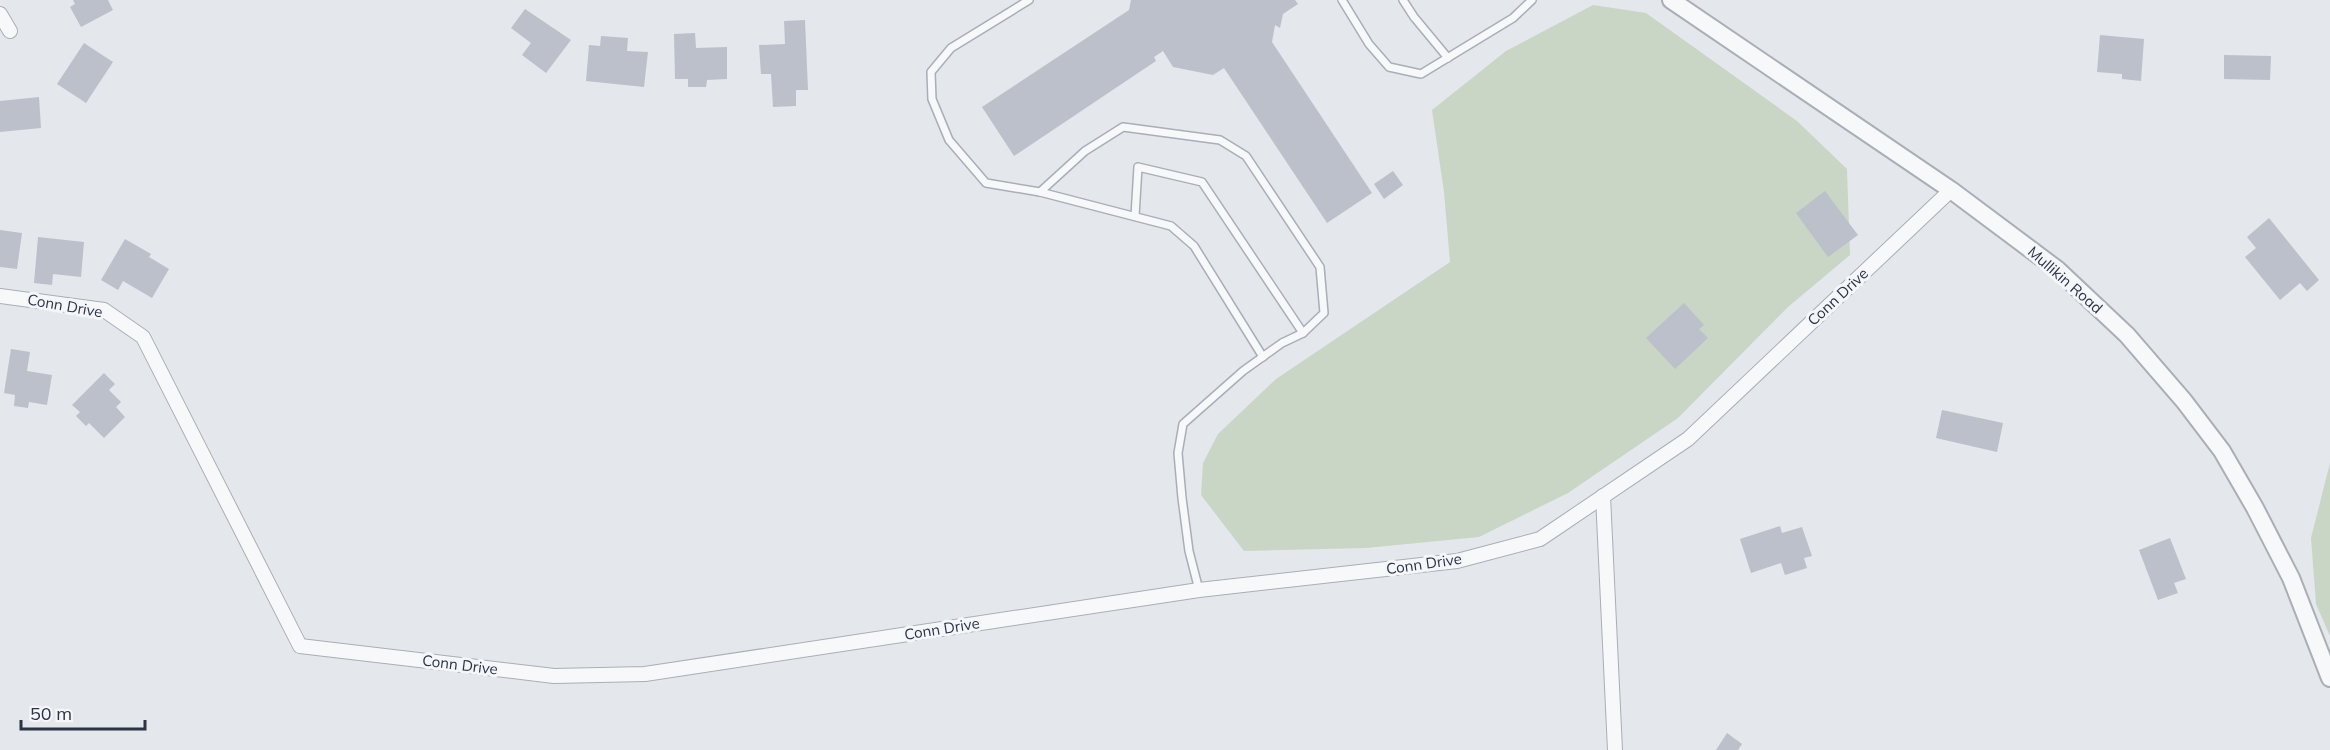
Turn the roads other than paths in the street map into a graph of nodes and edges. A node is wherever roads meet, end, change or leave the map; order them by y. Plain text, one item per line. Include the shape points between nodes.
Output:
1 (1029, 0) edge
2 (1342, 0) edge
3 (1403, 0) edge
4 (1532, 0) edge
5 (1671, 0) edge
6 (0, 14) edge
7 (10, 30) dead end
8 (1448, 58) junction
9 (1951, 190) junction
10 (1040, 192) junction
11 (1135, 216) junction
12 (0, 296) edge
13 (1303, 333) junction
14 (1263, 357) junction
15 (1603, 496) junction
16 (1199, 590) junction
17 (2330, 678) edge
18 (1616, 750) edge

1 - 10 lane via 951,48 931,72 932,99 949,140 987,183
2 - 8 lane via 1389,68 1421,74
3 - 8 lane
4 - 8 lane via 1513,18
5 - 9 street, Mullikin Road
6 - 7 street
9 - 15 street, Conn Drive via 1688,439
9 - 17 street, Mullikin Road via 2058,270 2127,335 2184,401 2222,451 2255,508 2290,578
10 - 11 lane
10 - 13 lane via 1085,151 1123,127 1220,140 1246,156 1320,267 1324,313
11 - 13 lane via 1138,167 1202,183
11 - 14 lane via 1171,225 1194,246
12 - 16 street, Conn Drive via 104,310 143,337 300,646 554,676 645,674
13 - 14 lane
14 - 16 lane via 1183,424 1178,453 1182,498
15 - 16 street, Conn Drive via 1540,539 1457,561
15 - 18 street

